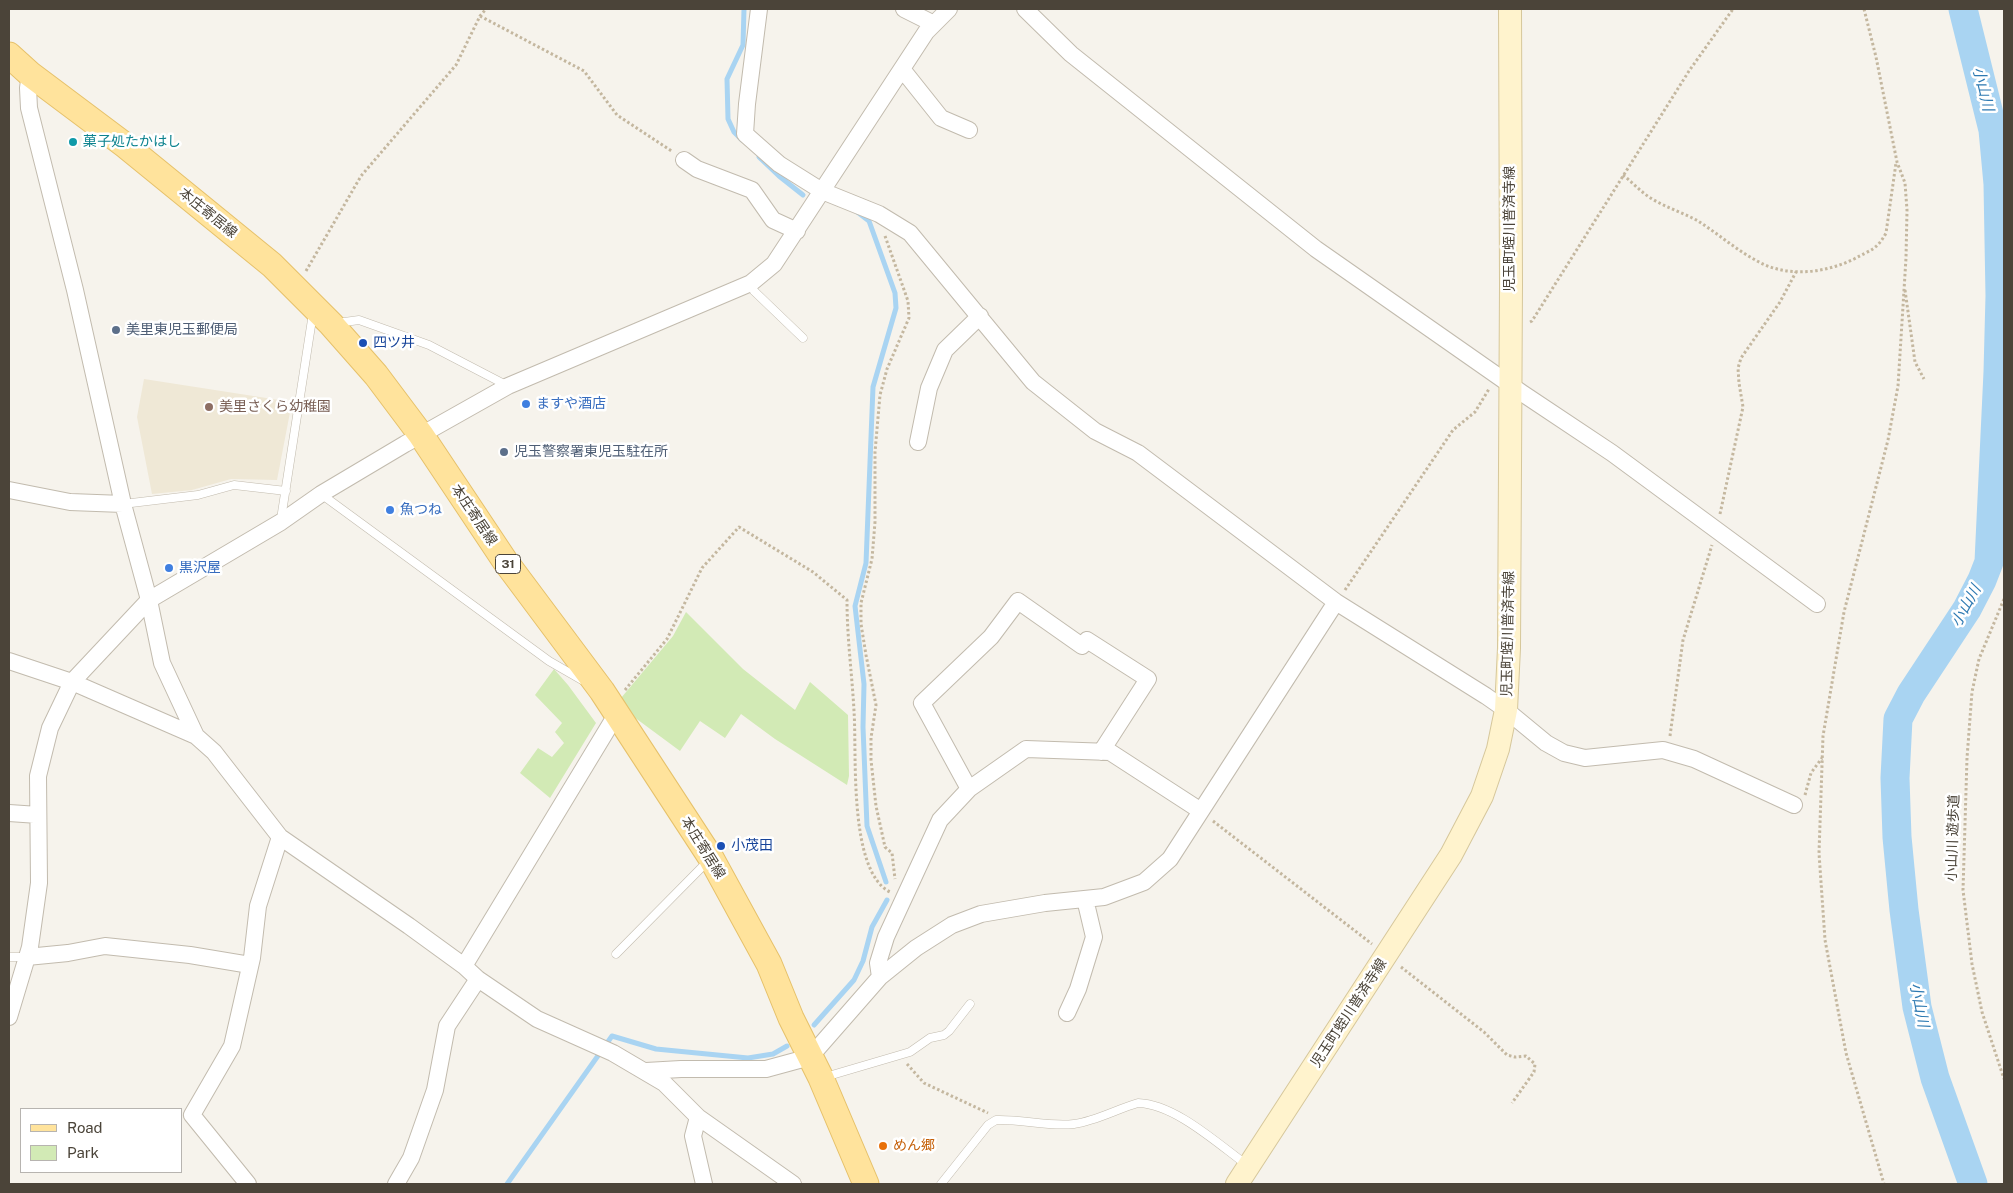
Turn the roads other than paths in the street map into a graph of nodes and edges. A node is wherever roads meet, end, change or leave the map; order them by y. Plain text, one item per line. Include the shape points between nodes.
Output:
1 (759, 9) edge
2 (904, 9) edge
3 (949, 9) edge
4 (1025, 9) edge
5 (1510, 9) edge
6 (934, 24) junction
7 (9, 55) edge
8 (902, 69) junction
9 (30, 74) junction
10 (969, 130) dead end
11 (684, 160) road end
12 (822, 191) junction
13 (797, 231) junction
14 (751, 283) junction
15 (323, 315) junction
16 (980, 316) junction
17 (803, 338) dead end
18 (1504, 380) junction
19 (508, 386) junction
20 (421, 434) junction
21 (918, 442) dead end
22 (9, 490) edge
23 (286, 491) junction
24 (321, 494) junction
25 (123, 504) junction
26 (281, 522) junction
27 (148, 600) junction
28 (1336, 602) junction
29 (1817, 604) dead end
30 (9, 661) edge
31 (72, 682) junction
32 (610, 704) junction
33 (1506, 710) junction
34 (196, 736) junction
35 (1101, 752) junction
36 (969, 789) junction
37 (1794, 805) road end
38 (1201, 811) junction
39 (9, 813) edge
40 (38, 815) junction
41 (280, 837) junction
42 (711, 858) junction
43 (1085, 899) junction
44 (616, 954) dead end
45 (27, 956) junction
46 (9, 957) edge
47 (250, 965) junction
48 (464, 966) junction
49 (880, 977) junction
50 (478, 979) junction
51 (970, 1004) dead end
52 (1067, 1014) dead end
53 (9, 1017) edge
54 (815, 1067) junction
55 (646, 1071) junction
56 (698, 1117) junction
57 (1243, 1175) edge
58 (248, 1184) edge
59 (396, 1184) edge
60 (704, 1184) edge
61 (793, 1184) edge
62 (866, 1184) edge
63 (941, 1184) edge

1 - 12 street via 746,134 779,164
2 - 6 street
3 - 6 street
4 - 18 street via 1071,54 1316,249
5 - 18 main road, 児玉町蛭川普済寺線 via 1510,329
6 - 8 street
7 - 9 main road, 本庄寄居線 / 31
8 - 10 street via 941,118
8 - 12 street
9 - 15 main road, 本庄寄居線 / 31 via 126,146 272,265
9 - 25 street via 29,108 75,290
11 - 13 street via 697,169 752,190 773,220
12 - 13 street
12 - 16 street via 879,214 910,233
13 - 14 street via 774,264
14 - 17 lane via 754,292
14 - 19 street
15 - 19 lane via 359,320 420,342
15 - 20 main road, 本庄寄居線 / 31 via 376,375
15 - 23 lane
16 - 21 street via 944,350 929,388
16 - 28 street via 1033,382 1095,431 1138,453
18 - 29 street via 1612,453
18 - 33 main road, 児玉町蛭川普済寺線 via 1509,648
19 - 20 street
20 - 24 street
20 - 32 main road, 本庄寄居線 / 31 via 505,561
22 - 25 street via 70,502
23 - 25 lane via 234,485 198,495
23 - 26 lane
24 - 26 street
24 - 32 lane
25 - 27 street
26 - 27 street
27 - 31 street
27 - 34 street via 162,663
28 - 33 street
28 - 38 street
30 - 31 street
31 - 34 street
31 - 40 street via 50,728 38,776
32 - 42 main road, 本庄寄居線 / 31
32 - 48 street
33 - 37 street via 1564,754 1585,758 1668,751 1694,759
33 - 57 main road, 児玉町蛭川普済寺線 via 1498,749 1470,822
34 - 41 street via 214,752
35 - 36 street via 1026,749
35 - 36 street via 1148,679 1088,640 1082,646 1018,601 991,637 922,703
35 - 38 street via 1110,752
36 - 49 street via 940,820 886,937 878,964
38 - 43 street via 1170,859 1144,882
39 - 40 street
40 - 45 street via 39,883
41 - 47 street via 258,906
41 - 48 street
42 - 44 lane
42 - 54 main road, 本庄寄居線 / 31 via 769,964
43 - 49 street via 981,914 952,925
43 - 52 street via 1094,937
45 - 46 lane
45 - 47 street via 104,946
45 - 53 street
47 - 58 street via 232,1046 192,1115
48 - 50 street
49 - 54 street
50 - 55 street via 537,1019
50 - 59 street via 447,1026 435,1090 411,1158
51 - 54 lane via 944,1034 930,1038 901,1056
54 - 55 street
54 - 62 main road, 本庄寄居線 / 31
55 - 56 street via 664,1083
56 - 60 street via 693,1136
56 - 61 street
57 - 63 lane via 1202,1131 1179,1117 1146,1103 1138,1103 1075,1124 996,1120 988,1125

